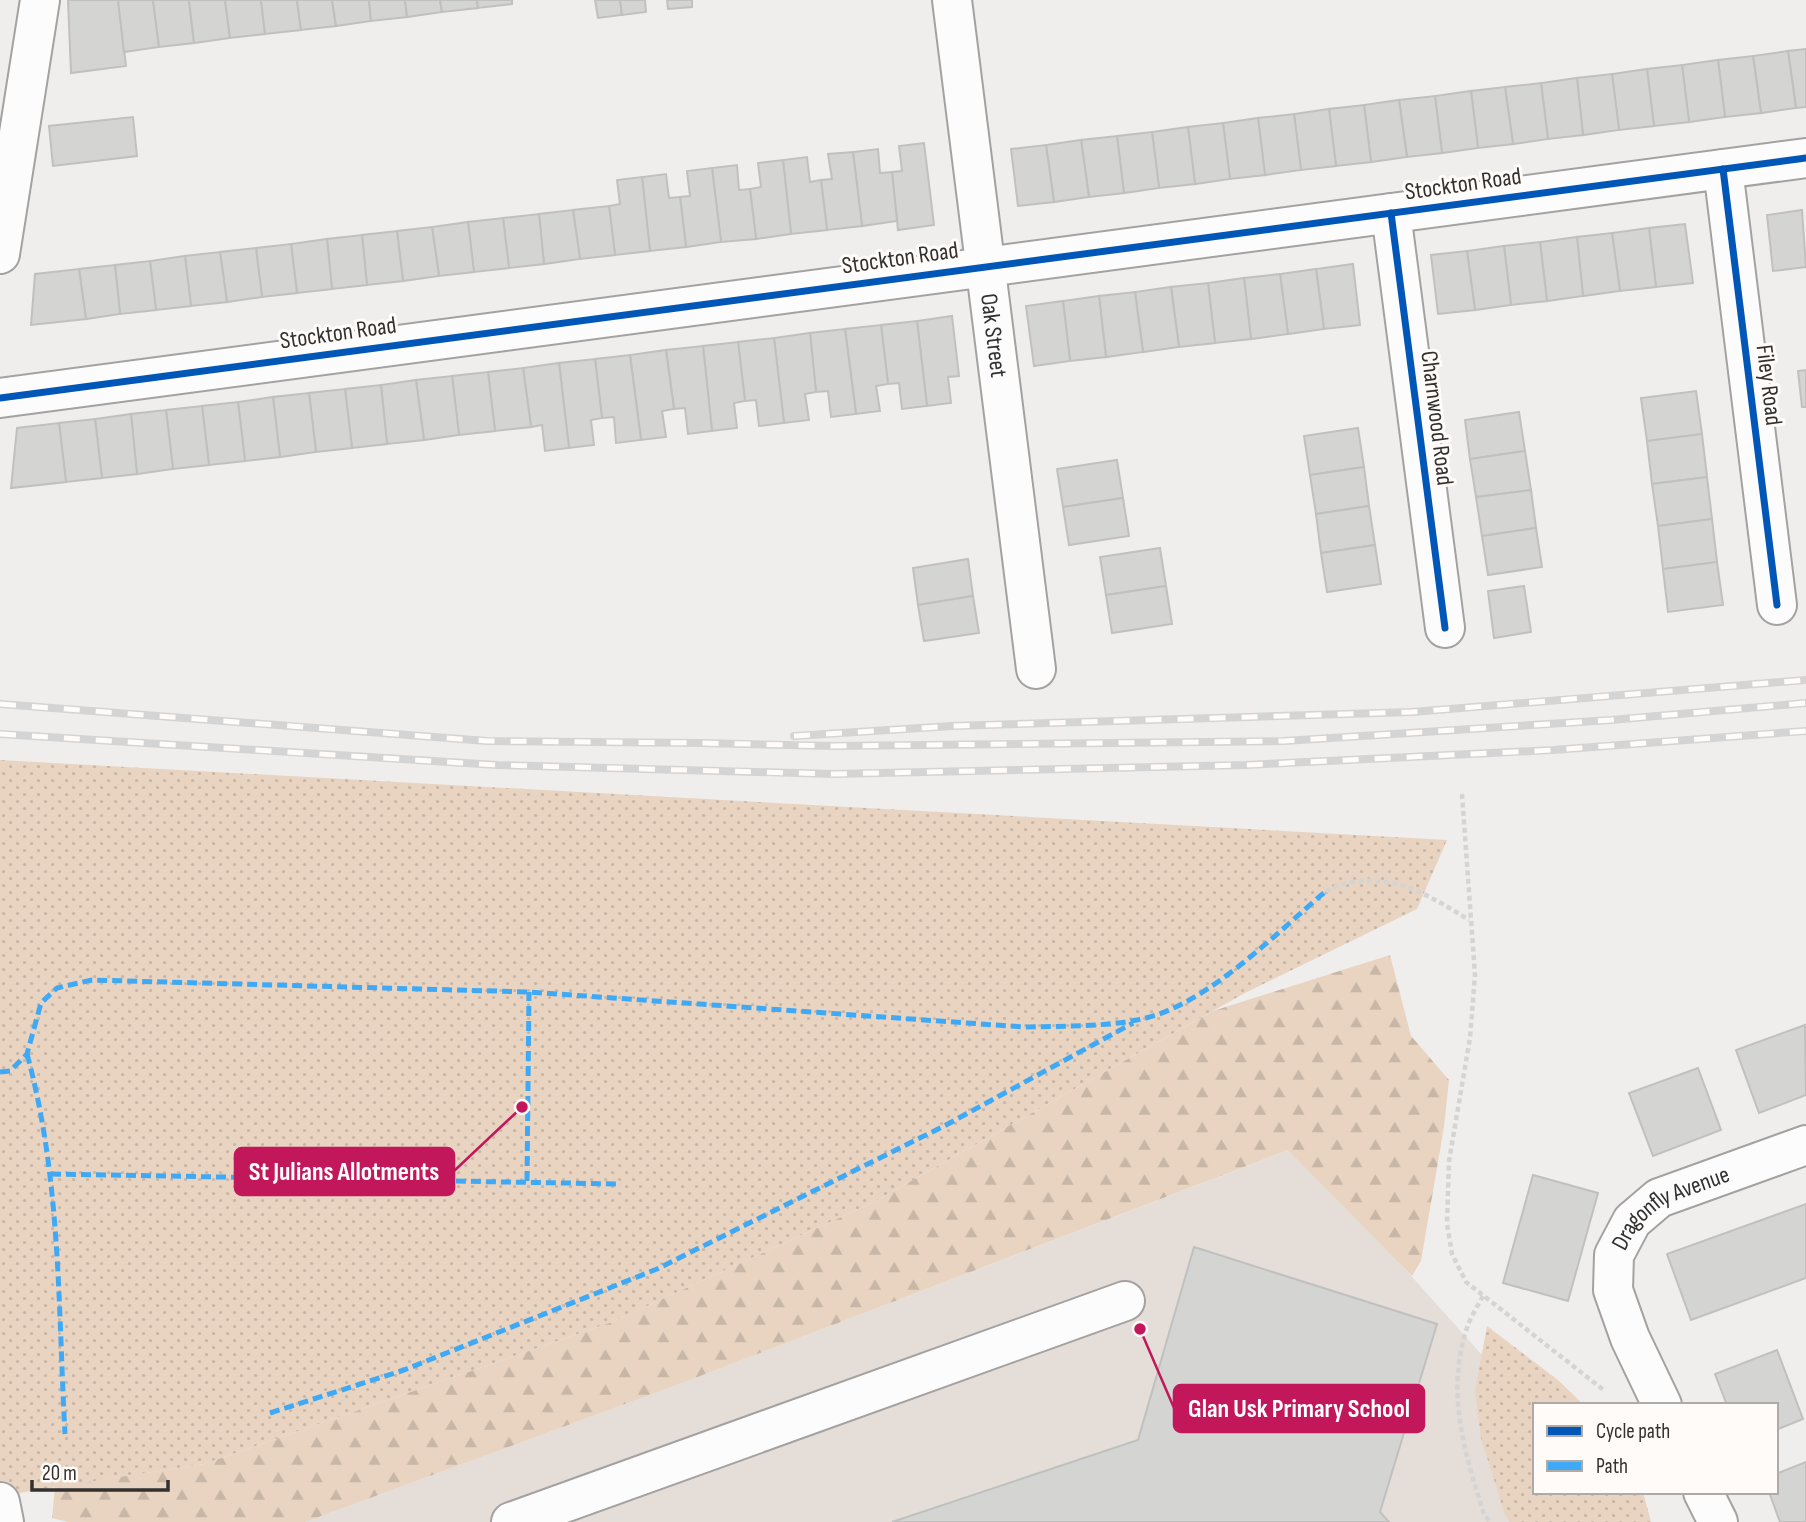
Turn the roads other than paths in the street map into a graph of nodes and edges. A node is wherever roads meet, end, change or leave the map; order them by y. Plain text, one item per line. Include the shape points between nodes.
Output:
1 (40, 0) edge
2 (952, 0) edge
3 (1806, 158) edge
4 (1723, 169) junction
5 (1391, 214) junction
6 (0, 254) edge
7 (985, 266) junction
8 (0, 398) edge
9 (1777, 605) dead end
10 (1445, 628) dead end
11 (1036, 669) dead end
12 (1806, 1145) edge
13 (1125, 1301) dead end
14 (1661, 1403) edge
15 (1704, 1494) edge
16 (0, 1502) edge
17 (4, 1522) edge
18 (511, 1522) edge
19 (1718, 1522) edge

1 - 6 street
2 - 7 street, Oak Street
3 - 4 street, Stockton Road
4 - 5 street, Stockton Road
4 - 9 street, Filey Road
5 - 7 street, Stockton Road
5 - 10 street, Charnwood Road
7 - 8 street, Stockton Road
7 - 11 street, Oak Street
12 - 14 street, Dragonfly Avenue via 1658,1198 1632,1221 1614,1255 1613,1290
13 - 18 street
15 - 19 street
16 - 17 street

